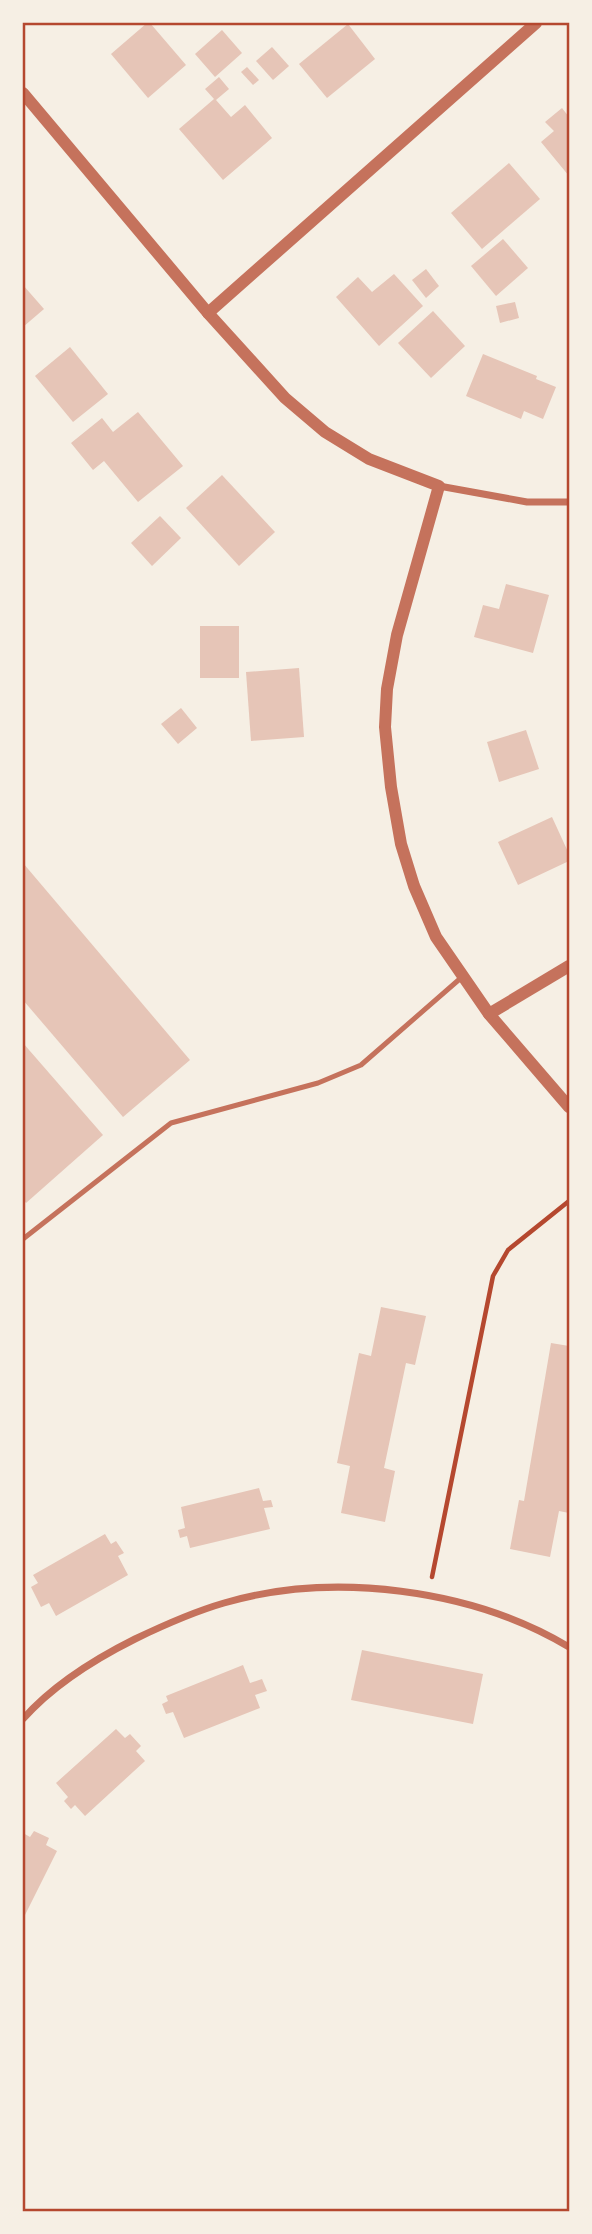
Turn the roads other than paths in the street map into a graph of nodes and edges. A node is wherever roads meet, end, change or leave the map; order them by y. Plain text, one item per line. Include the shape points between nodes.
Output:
1 (536, 23) edge
2 (23, 93) edge
3 (208, 313) junction
4 (439, 486) junction
5 (569, 502) edge
6 (569, 966) edge
7 (462, 976) junction
8 (489, 1014) junction
9 (569, 1107) edge
10 (23, 1239) edge
11 (569, 1647) edge
12 (23, 1719) edge

1 - 3 street
2 - 3 street
3 - 4 street via 285,398 325,432 369,459
4 - 5 street via 527,502
4 - 7 street via 397,635 385,727 401,844 436,937
6 - 8 street
7 - 8 street
7 - 10 lane via 362,1065 318,1083 171,1122
8 - 9 street
11 - 12 street via 472,1606 416,1592 342,1587 287,1590 224,1602 111,1651

